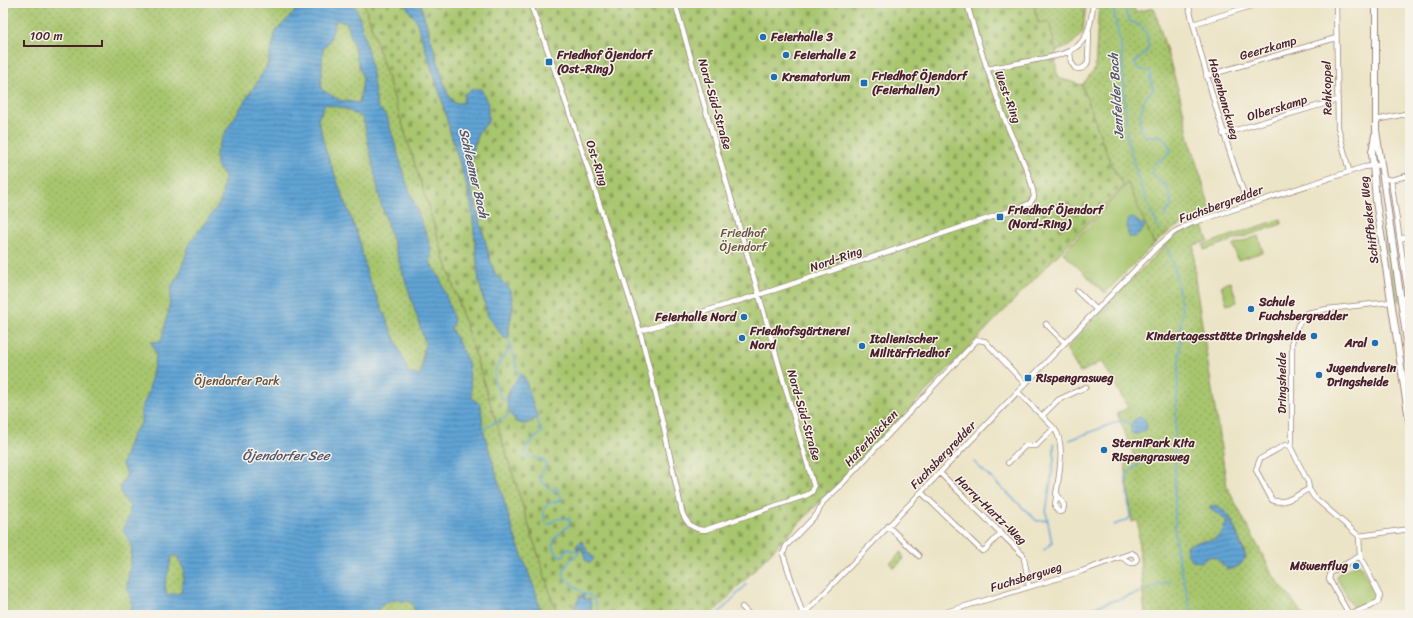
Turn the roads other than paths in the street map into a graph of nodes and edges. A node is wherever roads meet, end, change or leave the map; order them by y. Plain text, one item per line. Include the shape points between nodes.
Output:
1 (530, 3) edge
2 (675, 3) edge
3 (967, 3) edge
4 (1093, 3) edge
5 (1188, 3) edge
6 (1261, 3) edge
7 (1336, 3) edge
8 (1376, 3) edge
9 (1193, 24) junction
10 (1090, 29) junction
11 (1336, 38) junction
12 (1070, 52) junction
13 (987, 69) junction
14 (1206, 76) junction
15 (1337, 100) junction
16 (1410, 112) edge
17 (1376, 120) junction
18 (1376, 130) junction
19 (1223, 134) junction
20 (1381, 165) junction
21 (1373, 166) junction
22 (1349, 171) junction
23 (1410, 175) edge
24 (1383, 178) junction
25 (1391, 180) junction
26 (1034, 197) joint
27 (1246, 200) dead end
28 (1410, 236) edge
29 (1400, 239) junction
30 (1077, 291) dead end
31 (759, 294) junction
32 (1409, 294) edge
33 (1391, 302) junction
34 (1402, 303) junction
35 (1097, 310) junction
36 (1046, 324) dead end
37 (640, 331) junction
38 (1066, 343) junction
39 (1409, 347) edge
40 (1410, 362) edge
41 (1403, 380) junction
42 (1025, 384) junction
43 (1410, 384) edge
44 (1086, 387) dead end
45 (1018, 392) junction
46 (1042, 416) junction
47 (1410, 426) edge
48 (1054, 428) junction
49 (1290, 446) junction
50 (1008, 463) dead end
51 (940, 474) junction
52 (1309, 489) junction
53 (921, 492) junction
54 (1056, 492) dead end
55 (888, 526) junction
56 (1410, 529) edge
57 (1001, 533) junction
58 (1359, 536) junction
59 (919, 556) dead end
60 (1360, 556) junction
61 (1121, 557) dead end
62 (1029, 586) junction
63 (742, 607) dead end
64 (750, 615) edge
65 (803, 615) edge
66 (936, 615) edge

1 - 37 street, Ost-Ring via 554,65
2 - 31 street, Nord-Süd-Straße
3 - 13 street, West-Ring
4 - 10 street
5 - 9 street, Hasenbanckweg
6 - 9 street
7 - 11 street, Rehkoppel
8 - 17 main road, Schiffbeker Weg
9 - 14 street, Hasenbanckweg
10 - 12 street
10 - 12 street via 1086,66 1082,69 1075,68 1071,62
11 - 14 street, Geerzkamp
11 - 15 street, Rehkoppel
12 - 13 street
13 - 26 street, West-Ring via 1032,185
14 - 19 street, Hasenbanckweg
15 - 19 street, Olberskamp
15 - 22 street, Rehkoppel via 1338,127
16 - 17 street
17 - 18 main road, Schiffbeker Weg
18 - 20 main road, Schiffbeker Weg
18 - 21 main road, Schiffbeker Weg via 1372,152
19 - 27 street, Hasenbanckweg
20 - 21 street, Fuchsbergredder
20 - 24 main road, Schiffbeker Weg
21 - 22 street, Fuchsbergredder
21 - 33 main road, Schiffbeker Weg
22 - 35 street, Fuchsbergredder via 1192,223 1174,232
23 - 25 street
24 - 25 street, Schiffbeker Weg
24 - 34 main road, Schiffbeker Weg
25 - 29 street
26 - 31 street, Nord-Ring via 1030,203 1022,207
28 - 29 street
29 - 32 street
30 - 35 street
31 - 37 street, Nord-Ring
31 - 37 street, Nord-Süd-Straße via 814,489 807,495 710,529 696,529 688,524 684,517
32 - 34 street
33 - 34 main road
33 - 41 main road, Schiffbeker Weg
33 - 49 street, Dringsheide via 1307,313 1298,326 1292,342
34 - 39 main road, Schiffbeker Weg
35 - 38 street, Fuchsbergredder
36 - 38 street
38 - 42 street, Fuchsbergredder
39 - 40 main road, Schiffbeker Weg
41 - 43 main road
41 - 47 main road, Schiffbeker Weg
42 - 45 street, Fuchsbergredder
42 - 65 street, Haferblöcken via 985,341 977,340 823,502 817,514 786,546 783,554
44 - 46 street via 1058,400
45 - 46 street
45 - 51 street, Fuchsbergredder
46 - 48 street
48 - 50 street via 1036,446 1025,446
48 - 54 street via 1060,439 1061,451
49 - 52 street
49 - 52 street via 1286,445 1260,459 1256,470 1272,500 1277,503
51 - 53 street, Fuchsbergredder
51 - 57 street, Harry-Hartz-Weg
52 - 58 street via 1314,497
53 - 55 street, Fuchsbergredder
53 - 57 street via 982,551
55 - 59 street
55 - 65 street, Fuchsbergredder
56 - 58 street
57 - 62 street, Harry-Hartz-Weg via 1023,554
58 - 60 street
60 - 60 street via 1329,575 1349,614 1380,599
61 - 62 street, Fuchsbergweg
62 - 66 street, Fuchsbergweg
63 - 64 street

